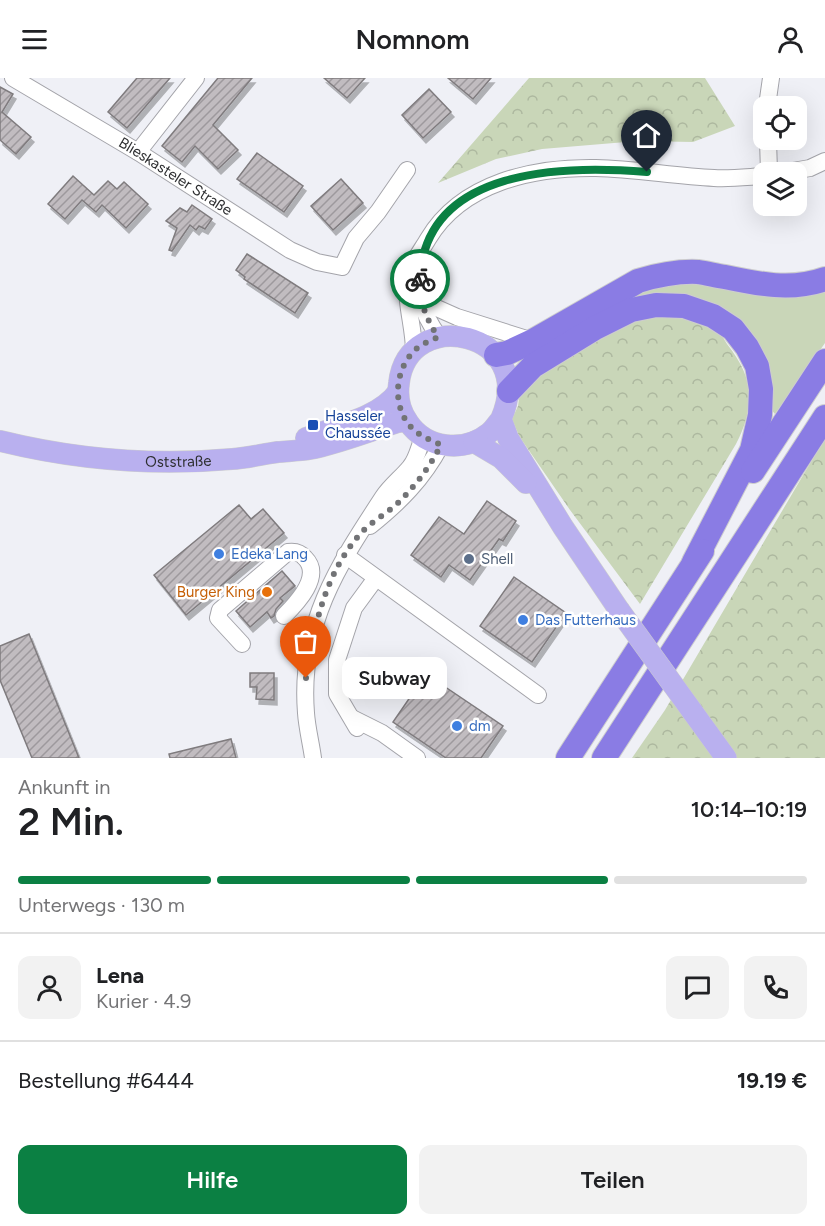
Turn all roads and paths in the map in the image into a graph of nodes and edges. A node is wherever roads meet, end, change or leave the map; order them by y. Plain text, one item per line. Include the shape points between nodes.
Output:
1 (13, 78) edge
2 (196, 78) edge
3 (771, 78) edge
4 (768, 96) edge
5 (138, 152) junction
6 (825, 161) edge
7 (807, 169) edge
8 (407, 170) dead end
9 (753, 176) edge
10 (426, 242) junction
11 (825, 279) edge
12 (421, 301) junction
13 (457, 317) junction
14 (491, 327) junction
15 (440, 337) junction
16 (533, 341) junction
17 (414, 351) junction
18 (495, 353) junction
19 (825, 361) edge
20 (509, 391) junction
21 (398, 392) junction
22 (825, 417) edge
23 (501, 419) junction
24 (407, 421) junction
25 (0, 433) edge
26 (0, 441) edge
27 (432, 441) junction
28 (474, 442) junction
29 (278, 452) junction
30 (79, 458) junction
31 (563, 527) junction
32 (345, 555) junction
33 (694, 562) junction
34 (376, 578) junction
35 (284, 616) dead end
36 (242, 644) dead end
37 (538, 695) dead end
38 (605, 757) edge
39 (313, 758) edge
40 (417, 758) edge
41 (568, 758) edge
42 (726, 758) edge

1 - 5 street, Blieskasteler Straße
2 - 5 street
3 - 4 street
5 - 8 street, Blieskasteler Straße via 290,250 317,262 342,267 356,238
6 - 7 street
9 - 10 street via 715,178 595,168 524,175 465,199 451,209
10 - 12 street via 420,270
10 - 17 street via 408,277 407,304
11 - 16 highway via 785,286 699,272 638,280
12 - 13 street
12 - 15 street via 423,312
13 - 14 street
13 - 15 street
14 - 16 street
14 - 18 street
15 - 17 main road
15 - 18 main road via 468,337
16 - 18 highway via 507,353
17 - 21 main road via 402,370
18 - 20 main road via 508,378
19 - 33 highway
20 - 23 main road
20 - 33 highway via 533,366 631,310 656,305 684,306 713,316 733,329 757,366 760,415 752,450
21 - 24 main road
21 - 29 main road, Oststraße via 384,407
22 - 38 highway
23 - 28 main road
23 - 31 main road via 508,438
24 - 27 main road
24 - 29 main road, Oststraße via 309,449
25 - 30 main road, Oststraße
26 - 30 main road, Oststraße
27 - 28 main road via 458,446
27 - 32 street via 384,495
28 - 31 main road via 501,458
29 - 30 main road, Oststraße via 189,462
31 - 42 main road, bridge
32 - 34 street
32 - 39 street via 320,607 311,643 306,712
33 - 41 highway
34 - 37 street
34 - 40 street via 354,608 337,660 337,694 355,723 382,733
35 - 36 street via 298,602 312,573 310,564 295,551 288,552 220,609 218,618

